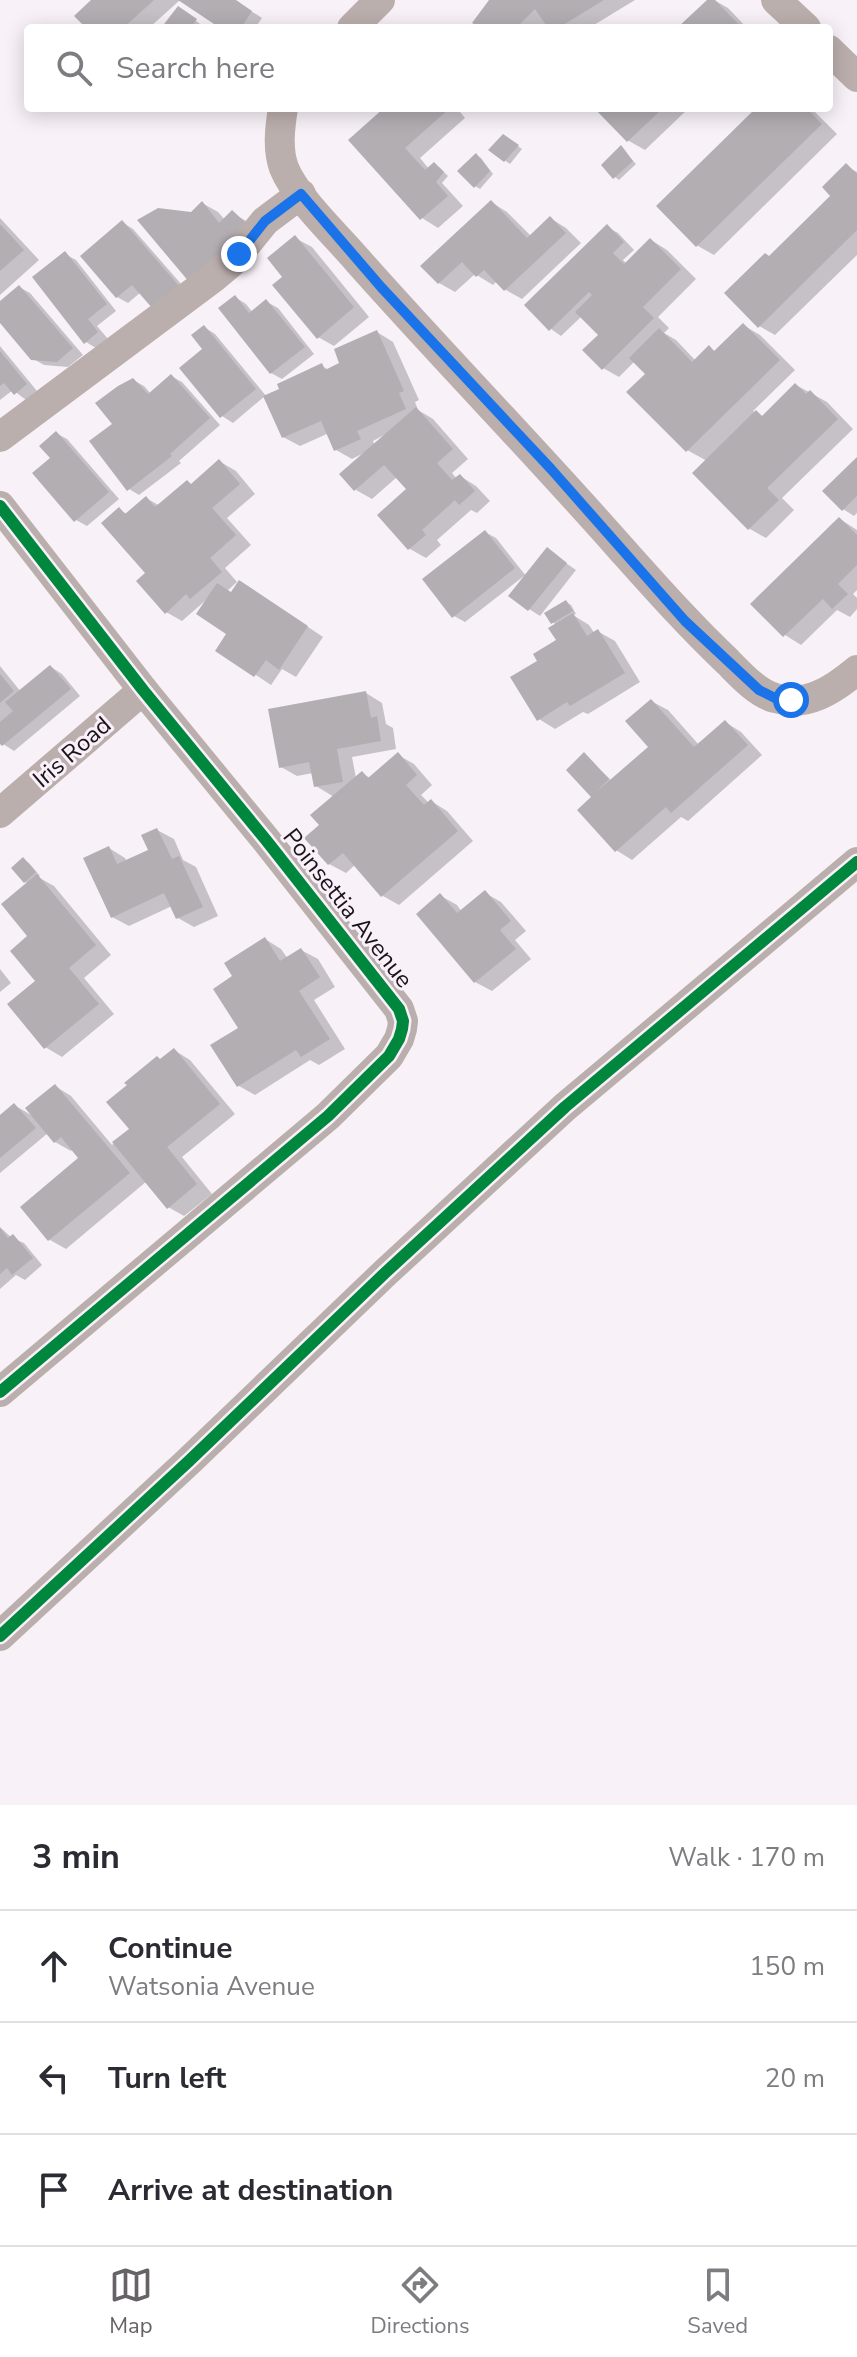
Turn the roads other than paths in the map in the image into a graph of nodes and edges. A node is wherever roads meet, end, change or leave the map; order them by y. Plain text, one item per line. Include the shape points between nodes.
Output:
1 (380, 0) edge
2 (776, 0) edge
3 (356, 24) edge
4 (802, 24) edge
5 (833, 54) edge
6 (857, 77) edge
7 (283, 112) edge
8 (301, 194) junction
9 (0, 437) edge
10 (0, 506) edge
11 (857, 670) edge
12 (143, 690) junction
13 (0, 813) edge
14 (857, 862) edge
15 (0, 1392) edge
16 (0, 1636) edge

1 - 3 street
2 - 4 street
5 - 6 street
7 - 8 street via 284,168
8 - 9 street via 265,221 213,278
8 - 11 street via 685,621 759,690 775,698 802,700 822,694
10 - 12 street, Poinsettia Avenue
12 - 13 street, Iris Road
12 - 15 street, Poinsettia Avenue via 399,1009 402,1029 389,1056 328,1116
14 - 16 street via 565,1107

